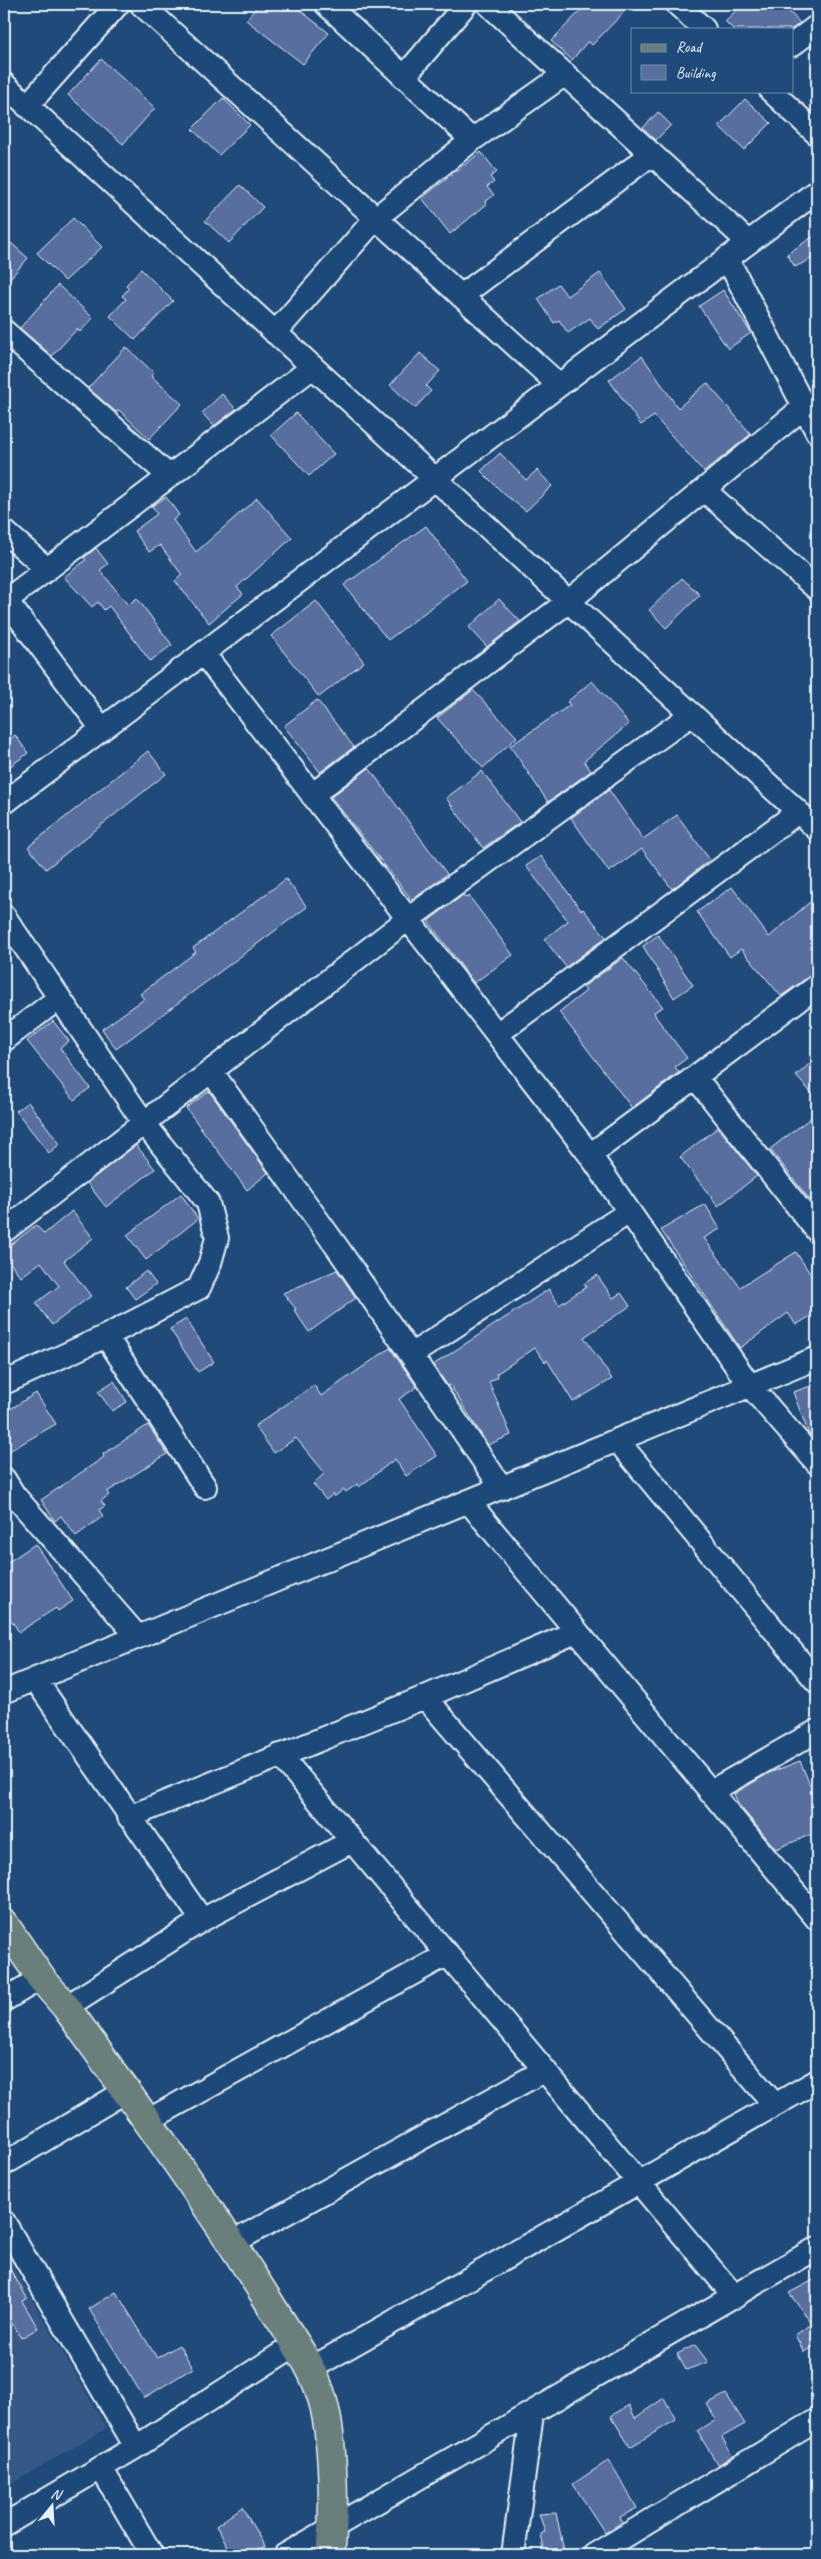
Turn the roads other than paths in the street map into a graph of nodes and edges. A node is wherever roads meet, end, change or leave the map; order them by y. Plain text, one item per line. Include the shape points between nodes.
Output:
1 (118, 4) edge
2 (141, 4) edge
3 (326, 4) edge
4 (466, 4) edge
5 (488, 4) edge
6 (676, 4) edge
7 (817, 26) edge
8 (703, 28) edge
9 (794, 43) edge
10 (565, 74) junction
11 (404, 77) junction
12 (4, 84) edge
13 (772, 92) edge
14 (27, 106) junction
15 (817, 134) edge
16 (472, 140) junction
17 (652, 154) junction
18 (817, 191) edge
19 (376, 218) junction
20 (748, 242) junction
21 (727, 258) junction
22 (461, 296) junction
23 (4, 331) edge
24 (275, 333) junction
25 (313, 368) junction
26 (558, 385) junction
27 (804, 407) junction
28 (817, 432) edge
29 (169, 476) junction
30 (434, 479) junction
31 (704, 490) junction
32 (4, 531) edge
33 (47, 569) junction
34 (817, 589) edge
35 (5, 601) edge
36 (569, 601) junction
37 (203, 653) junction
38 (692, 714) junction
39 (102, 728) junction
40 (312, 795) junction
41 (4, 803) edge
42 (798, 812) junction
43 (817, 830) edge
44 (4, 916) edge
45 (408, 919) junction
46 (813, 997) edge
47 (59, 998) junction
48 (497, 1034) junction
49 (4, 1040) edge
50 (211, 1072) junction
51 (695, 1077) junction
52 (144, 1124) junction
53 (590, 1154) junction
54 (630, 1212) junction
55 (4, 1231) edge
56 (817, 1231) edge
57 (106, 1336) junction
58 (411, 1355) junction
59 (817, 1358) edge
60 (4, 1383) edge
61 (750, 1386) junction
62 (617, 1440) junction
63 (817, 1463) edge
64 (4, 1479) edge
65 (205, 1487) dead end
66 (502, 1488) junction
67 (468, 1501) junction
68 (576, 1632) junction
69 (138, 1637) junction
70 (34, 1679) junction
71 (817, 1682) edge
72 (4, 1692) edge
73 (425, 1697) junction
74 (817, 1731) edge
75 (280, 1755) junction
76 (710, 1792) junction
77 (129, 1817) junction
78 (352, 1841) junction
79 (814, 1910) edge
80 (202, 1920) junction
81 (4, 1924) edge
82 (448, 1954) junction
83 (42, 1978) junction
84 (4, 2000) edge
85 (66, 2007) junction
86 (545, 2070) junction
87 (817, 2081) edge
88 (126, 2092) junction
89 (775, 2105) junction
90 (147, 2121) junction
91 (4, 2164) edge
92 (640, 2182) junction
93 (4, 2222) edge
94 (232, 2243) junction
95 (817, 2248) edge
96 (735, 2297) junction
97 (295, 2345) junction
98 (310, 2369) junction
99 (532, 2414) junction
100 (817, 2420) edge
101 (136, 2447) junction
102 (101, 2468) junction
103 (4, 2526) edge
104 (334, 2526) junction
105 (152, 2555) edge
106 (285, 2555) edge
107 (330, 2555) edge
108 (513, 2555) edge
109 (594, 2555) edge

1 - 14 street
2 - 19 street
3 - 11 street
4 - 11 street
5 - 10 street
6 - 8 street
7 - 9 street
10 - 16 street
10 - 17 street
11 - 16 street
12 - 14 street
13 - 15 street
14 - 24 street
16 - 19 street
17 - 20 street
17 - 22 street
18 - 20 street
19 - 22 street
19 - 24 street
20 - 21 street
21 - 26 street
21 - 27 street
22 - 26 street
23 - 29 street
24 - 25 street
25 - 29 street
25 - 30 street
26 - 30 street
27 - 28 street
27 - 31 street
29 - 33 street
30 - 36 street
30 - 37 street
31 - 34 street
31 - 36 street
32 - 33 street
33 - 35 street
35 - 39 street
36 - 38 street
36 - 40 street
37 - 39 street
37 - 40 street
38 - 42 street
38 - 45 street
39 - 41 street
40 - 45 street
42 - 43 street
42 - 48 street
44 - 47 street
45 - 48 street
45 - 50 street
46 - 51 street
47 - 49 street
47 - 52 street
48 - 53 street
50 - 52 street
50 - 58 street
51 - 53 street
51 - 56 street
52 - 55 street
52 - 57 street via 208,1203 217,1238 198,1288
53 - 54 street
54 - 58 street
54 - 61 street
57 - 60 street
57 - 65 street
58 - 66 street
59 - 61 street
61 - 62 street
61 - 63 street
62 - 66 street
62 - 71 street
64 - 69 street via 14,1495
66 - 67 street
67 - 68 street
67 - 69 street
68 - 73 street
68 - 76 street
69 - 70 street
70 - 72 street
70 - 77 street
73 - 75 street
73 - 89 street
74 - 76 street
75 - 77 street
75 - 78 street
76 - 79 street
77 - 80 street
78 - 80 street
78 - 82 street
80 - 85 street
81 - 83 main road
82 - 86 street
82 - 90 street
83 - 84 street
83 - 85 main road
85 - 88 main road
86 - 92 street
86 - 94 street
87 - 89 street
88 - 90 main road
88 - 91 street
89 - 92 street
90 - 94 main road
92 - 96 street
92 - 98 street
93 - 101 street
94 - 97 main road
95 - 96 street
96 - 99 street
97 - 98 main road
97 - 101 street
98 - 104 main road via 322,2397 328,2435
99 - 104 street
99 - 108 street
100 - 109 street
101 - 102 street
102 - 103 street
102 - 105 street
104 - 106 street
104 - 107 main road

